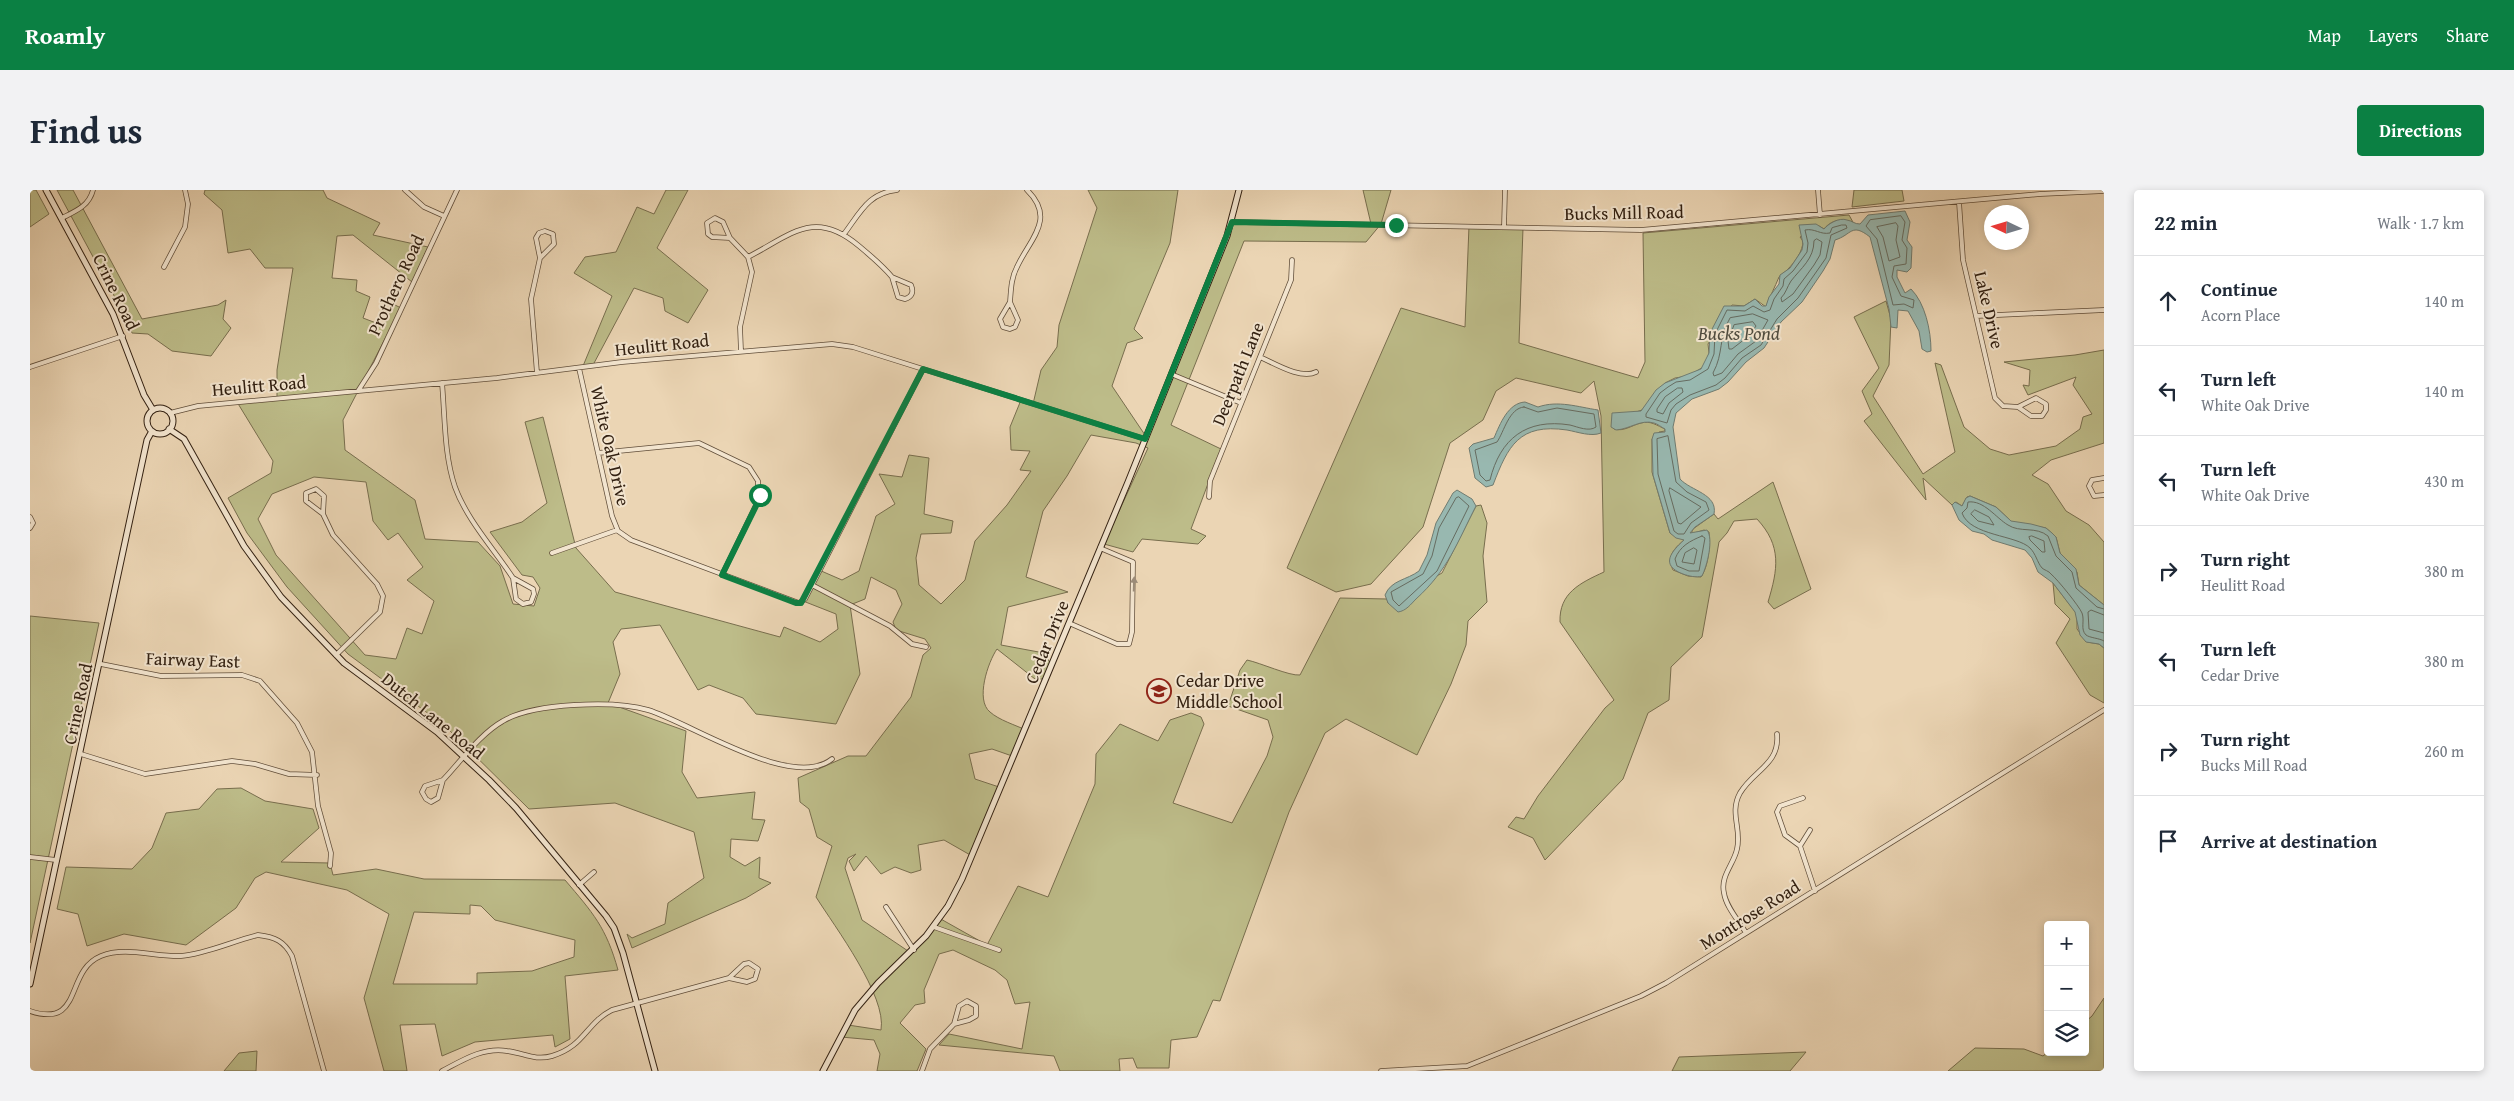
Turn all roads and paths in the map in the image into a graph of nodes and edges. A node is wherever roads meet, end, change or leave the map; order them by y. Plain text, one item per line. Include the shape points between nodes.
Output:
1 (46, 190) edge
2 (93, 190) edge
3 (186, 190) edge
4 (405, 190) edge
5 (457, 190) edge
6 (897, 190) edge
7 (1027, 190) edge
8 (1239, 190) edge
9 (1505, 190) edge
10 (1818, 190) edge
11 (2104, 190) edge
12 (1959, 202) junction
13 (444, 216) junction
14 (1820, 216) junction
15 (62, 218) junction
16 (1232, 222) junction
17 (1504, 227) junction
18 (844, 234) junction
19 (730, 238) junction
20 (748, 257) junction
21 (540, 258) junction
22 (1292, 260) dead end
23 (164, 267) dead end
24 (892, 277) junction
25 (1010, 302) junction
26 (2104, 310) edge
27 (1976, 316) junction
28 (123, 336) junction
29 (741, 351) junction
30 (1260, 356) junction
31 (30, 367) edge
32 (579, 368) junction
33 (923, 369) junction
34 (1316, 372) dead end
35 (537, 373) junction
36 (1172, 374) junction
37 (442, 383) junction
38 (358, 391) junction
39 (1241, 403) junction
40 (2018, 407) junction
41 (153, 410) junction
42 (170, 413) junction
43 (169, 429) junction
44 (152, 431) junction
45 (1145, 439) junction
46 (598, 453) junction
47 (2104, 478) edge
48 (2104, 495) edge
49 (1210, 498) dead end
50 (323, 514) junction
51 (30, 517) edge
52 (30, 528) edge
53 (617, 530) junction
54 (1100, 548) junction
55 (552, 553) dead end
56 (722, 575) junction
57 (513, 578) junction
58 (812, 585) junction
59 (1069, 623) junction
60 (926, 647) dead end
61 (336, 655) junction
62 (101, 664) junction
63 (2104, 710) edge
64 (1777, 734) dead end
65 (81, 754) junction
66 (465, 757) junction
67 (832, 759) dead end
68 (316, 775) junction
69 (444, 780) junction
70 (1803, 798) dead end
71 (1810, 830) dead end
72 (1800, 846) junction
73 (30, 857) edge
74 (56, 860) junction
75 (330, 866) dead end
76 (594, 872) dead end
77 (579, 885) junction
78 (1815, 891) junction
79 (886, 907) dead end
80 (934, 926) junction
81 (1746, 933) junction
82 (914, 950) junction
83 (999, 950) dead end
84 (729, 978) junction
85 (30, 984) edge
86 (636, 1003) junction
87 (30, 1011) edge
88 (954, 1024) junction
89 (1456, 1069) edge
90 (324, 1071) edge
91 (442, 1071) edge
92 (655, 1071) edge
93 (823, 1071) edge
94 (922, 1071) edge
95 (1381, 1071) edge
96 (1415, 1071) edge

1 - 15 street, Crine Road
2 - 15 street via 88,202
3 - 23 street via 185,227
4 - 13 street via 424,207
5 - 13 street, Prothero Road
6 - 18 street via 880,193 869,200
7 - 25 street via 1037,204 1040,221 1037,235 1015,270
8 - 16 street, Cedar Drive
9 - 17 street
10 - 14 street
11 - 12 street, Bucks Mill Road
12 - 14 street, Bucks Mill Road
12 - 27 street, Lake Drive via 1963,260
13 - 38 street, Prothero Road via 376,363
14 - 17 street, Bucks Mill Road via 1641,230
15 - 28 street, Crine Road
16 - 17 street, Bucks Mill Road
16 - 36 street, Cedar Drive
18 - 20 street via 821,226 804,228
18 - 24 street
19 - 19 street via 721,220 708,221 706,229 710,236
19 - 20 street
20 - 29 street via 752,277 740,327
21 - 21 street via 536,238 539,233 547,231 554,236 554,244
21 - 35 street via 531,299
22 - 30 street, Deerpath Lane via 1291,280
24 - 24 street via 911,285 913,292 910,296 905,299 898,297
25 - 25 street via 1018,320 1010,329 1003,327 1000,319
26 - 27 street
27 - 40 street, Lake Drive via 1995,398 2003,406
28 - 31 street
28 - 41 street, Crine Road via 144,395
29 - 32 street, Heulitt Road
29 - 33 street, Heulitt Road via 839,344
30 - 34 street via 1299,372
30 - 39 street, Deerpath Lane
32 - 35 street, Heulitt Road
32 - 46 street, White Oak Drive
33 - 45 street, Heulitt Road
33 - 58 street, White Oak Drive
35 - 37 street, Heulitt Road
36 - 39 street
36 - 45 street, Cedar Drive
37 - 38 street, Heulitt Road
37 - 57 street via 450,466 455,485 466,508
38 - 42 street, Heulitt Road via 198,406
39 - 49 street, Deerpath Lane via 1209,484
40 - 40 street, Lake Drive via 2036,417 2044,415 2046,406 2036,398
41 - 42 street via 160,408
41 - 44 street, Crine Road via 147,420
42 - 43 street via 172,422
43 - 44 street via 159,434
43 - 61 street, Dutch Lane Road via 184,439 257,566 281,597
44 - 62 street, Crine Road via 147,440
45 - 54 street, Cedar Drive
46 - 53 street, White Oak Drive
46 - 56 street via 699,443 749,467 758,481 758,500
47 - 48 street via 2092,480 2089,486 2094,496
50 - 50 street via 323,493 319,489 311,489 305,496 306,503
50 - 61 street via 333,535 377,584 383,596 380,612
51 - 52 street via 33,523
53 - 55 street, White Oak Drive
53 - 56 street, White Oak Drive via 631,540
54 - 59 street, Cedar Drive
59 -> 54 street via 1120,645 1129,644 1134,562
56 - 58 street, White Oak Drive via 796,603 804,601
57 - 57 street via 533,589 531,602 523,604 516,599
58 - 60 street via 890,626 913,645
59 - 80 street, Cedar Drive via 975,852 954,896
61 - 66 street, Dutch Lane Road
62 - 65 street, Crine Road
62 - 68 street, Fairway East via 161,676 242,675 255,678 301,729 312,752
63 - 78 street, Montrose Road
64 - 81 street via 1778,745 1774,755 1743,789 1735,807 1738,848 1724,878 1723,891
65 - 68 street via 145,774 232,761 289,774
65 - 74 street, Crine Road
66 - 67 street via 493,728 512,716 601,703 631,706 659,714 771,762 815,766
66 - 69 street
66 - 77 street, Dutch Lane Road via 516,808
68 - 75 street, Fairway East via 318,806 331,853
69 - 69 street via 425,786 422,792 426,800 431,802 438,798
70 - 72 street via 1780,806 1777,812 1785,835
71 - 72 street
72 - 78 street
73 - 74 street
74 - 85 street, Crine Road
76 - 77 street
77 - 86 street, Dutch Lane Road via 614,928
78 - 81 street, Montrose Road
79 - 82 street
80 - 82 street, Cedar Drive
80 - 83 street
81 - 89 street, Montrose Road via 1641,996
82 - 93 street, Cedar Drive via 878,983 855,1010
84 - 84 street via 746,963 758,969 757,978 751,982
84 - 86 street
86 - 91 street via 600,1016 579,1042 553,1055 541,1058 508,1051 479,1052
86 - 92 street, Dutch Lane Road
87 - 90 street via 54,1015 65,1009 84,968 100,956 125,953 180,956 258,935 267,936 285,944 292,956
88 - 88 street via 960,1004 967,1001 974,1004 975,1017
88 - 94 street via 930,1049
89 - 96 street, Montrose Road
95 - 96 street, Montrose Road

